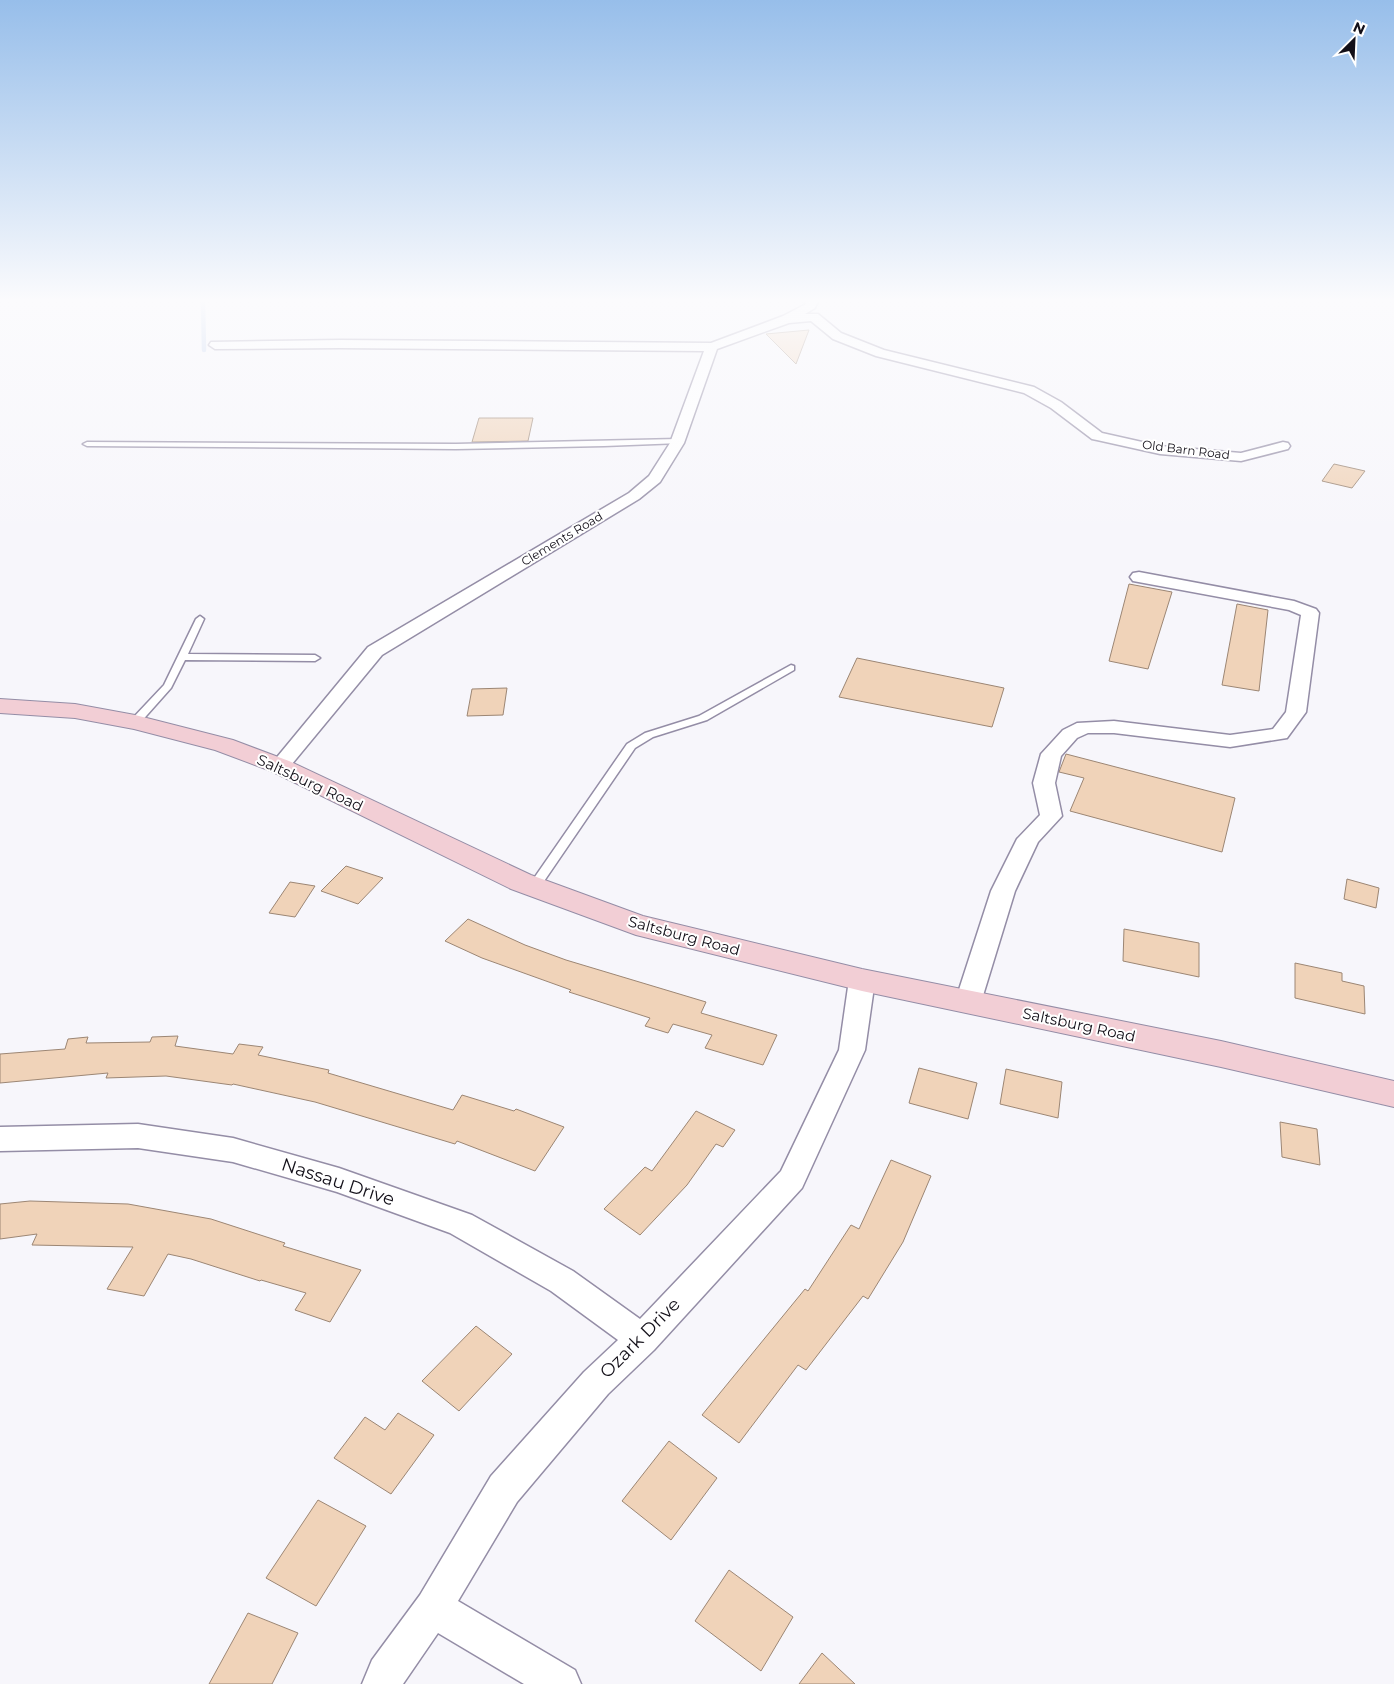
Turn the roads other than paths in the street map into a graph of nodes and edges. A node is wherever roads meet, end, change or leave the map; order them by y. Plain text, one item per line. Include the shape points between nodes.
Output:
1 (700, 380) edge
2 (987, 380) edge
3 (678, 441) junction
4 (87, 444) dead end
5 (1283, 446) dead end
6 (1139, 577) dead end
7 (200, 619) dead end
8 (181, 657) junction
9 (315, 658) dead end
10 (792, 668) dead end
11 (0, 706) edge
12 (135, 722) junction
13 (280, 766) junction
14 (534, 887) junction
15 (862, 980) junction
16 (968, 1002) junction
17 (1394, 1094) edge
18 (0, 1139) edge
19 (642, 1339) junction
20 (433, 1608) junction
21 (382, 1684) edge
22 (561, 1684) edge

1 - 3 street, Clements Road
2 - 5 street, Old Barn Road via 1029,390 1056,405 1097,436 1160,450 1241,456
3 - 4 lane via 496,446
3 - 13 street, Clements Road via 654,479 634,496 375,651
6 - 16 street via 1294,606 1310,613 1296,712 1280,734 1230,741 1114,727 1084,727 1070,734 1051,754 1044,783 1051,816 1028,839 1003,891
7 - 8 lane
8 - 9 lane
8 - 12 lane via 168,686
10 - 14 lane via 703,718 649,735 631,746
11 - 12 main road, Saltsburg Road via 75,711
12 - 13 main road, Saltsburg Road via 224,745
13 - 14 main road, Saltsburg Road
14 - 15 main road, Saltsburg Road via 636,925
15 - 16 main road, Saltsburg Road
15 - 19 street, Ozark Drive via 852,1050 792,1179
16 - 17 main road, Saltsburg Road via 1221,1054
18 - 19 street, Nassau Drive via 138,1136 233,1150 339,1180 462,1224 562,1281
19 - 20 street, Ozark Drive via 596,1383 504,1489
20 - 21 street, Ozark Drive
20 - 22 street

